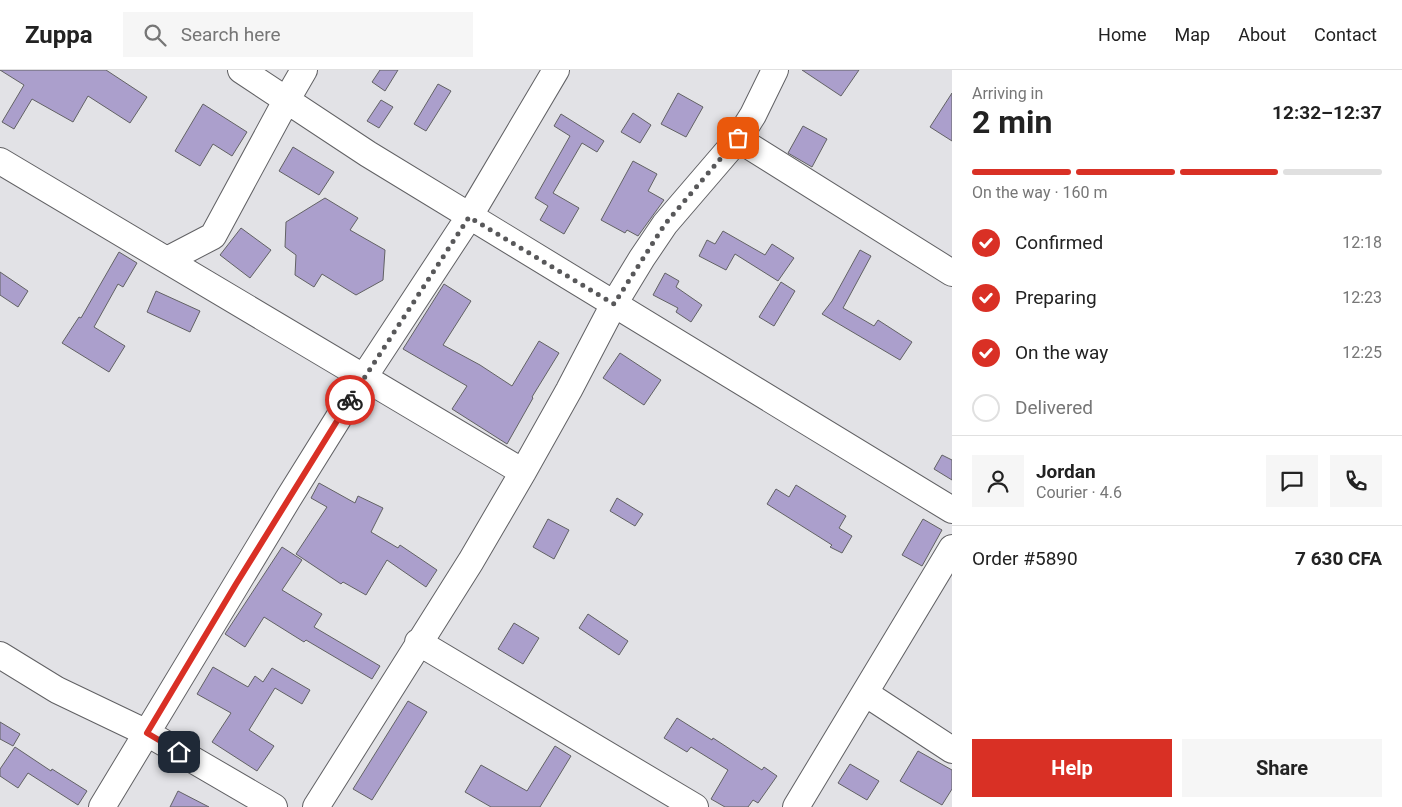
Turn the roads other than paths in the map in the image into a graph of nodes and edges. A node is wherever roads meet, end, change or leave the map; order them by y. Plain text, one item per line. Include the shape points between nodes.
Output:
1 (240, 70) edge
2 (304, 70) edge
3 (556, 70) edge
4 (775, 70) edge
5 (286, 101) junction
6 (738, 138) junction
7 (2, 166) edge
8 (469, 217) junction
9 (167, 260) junction
10 (952, 273) edge
11 (614, 304) junction
12 (364, 378) junction
13 (523, 472) junction
14 (952, 510) edge
15 (952, 548) edge
16 (418, 642) junction
17 (0, 655) edge
18 (865, 693) junction
19 (147, 733) junction
20 (952, 750) edge
21 (102, 807) edge
22 (274, 807) edge
23 (316, 807) edge
24 (695, 807) edge
25 (796, 807) edge

1 - 5 street
2 - 5 street
3 - 8 street
4 - 6 street
5 - 8 street
5 - 9 street via 213,236
6 - 10 street
6 - 11 street via 665,224
7 - 9 street
8 - 11 street
8 - 12 street
9 - 12 street
11 - 13 street
11 - 14 street
12 - 13 street
12 - 19 street
13 - 16 street via 471,561
15 - 18 street
16 - 23 street
16 - 24 street
17 - 19 street via 57,690
18 - 20 street
18 - 25 street
19 - 21 street
19 - 22 street

